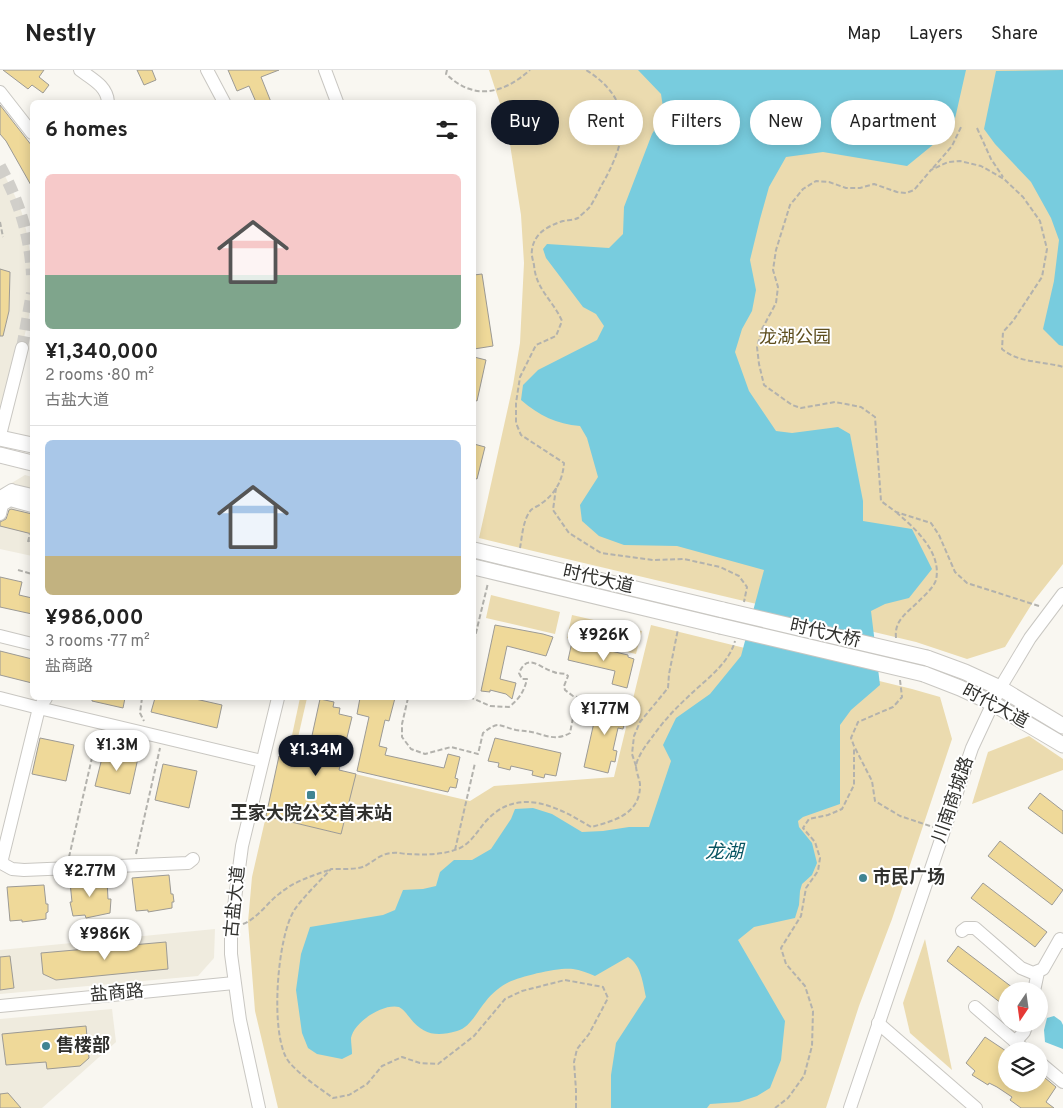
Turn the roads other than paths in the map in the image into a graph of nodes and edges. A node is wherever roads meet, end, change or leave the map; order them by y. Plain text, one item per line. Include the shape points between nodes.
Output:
1 (80, 70) edge
2 (207, 70) edge
3 (325, 70) edge
4 (0, 92) edge
5 (107, 100) edge
6 (223, 100) edge
7 (336, 100) edge
8 (30, 130) edge
9 (22, 348) tunnel mouth
10 (0, 437) edge
11 (30, 444) edge
12 (0, 455) edge
13 (30, 462) edge
14 (30, 495) edge
15 (0, 502) edge
16 (30, 505) edge
17 (0, 514) edge
18 (476, 551) edge
19 (476, 567) edge
20 (1063, 594) edge
21 (723, 610) joint
22 (720, 626) joint
23 (0, 636) edge
24 (30, 644) edge
25 (927, 658) joint
26 (924, 674) joint
27 (1000, 688) junction
28 (0, 698) edge
29 (277, 700) edge
30 (43, 703) edge
31 (992, 703) junction
32 (1063, 726) edge
33 (1063, 745) edge
34 (262, 761) junction
35 (193, 859) dead end
36 (962, 931) dead end
37 (1062, 938) edge
38 (1038, 972) junction
39 (1036, 982) edge
40 (234, 984) junction
41 (0, 1006) edge
42 (975, 1007) dead end
43 (878, 1023) junction
44 (1024, 1032) edge
45 (1015, 1042) joint
46 (1048, 1070) edge
47 (1063, 1082) edge
48 (259, 1108) edge
49 (850, 1108) edge
50 (976, 1108) edge

1 - 5 street via 104,90
2 - 6 street
3 - 7 street
4 - 8 street
9 - 10 street
10 - 11 main road
12 - 13 main road
14 - 15 street via 12,490 2,496
16 - 17 street via 10,500 2,505
18 - 21 main road, 时代大道
19 - 22 main road, 时代大道
20 - 27 street, 川南商城路 via 1030,638
21 - 25 main road, 时代大桥, bridge
22 - 26 main road, 时代大桥, bridge
23 - 24 street
25 - 27 main road, 时代大道
26 - 31 main road, 时代大道
27 - 31 street, 川南商城路
27 - 32 main road, 时代大道
28 - 30 street
29 - 34 street, 古盐大道
30 - 34 street via 100,722
30 - 35 street via 3,864 12,869 67,869 188,863
31 - 33 main road, 时代大道
31 - 43 street, 川南商城路 via 972,748
34 - 40 street, 古盐大道 via 242,846 231,929
36 - 38 street via 975,928 1021,968
37 - 38 street
38 - 39 street
40 - 41 street, 盐商路
40 - 48 street, 古盐大道
42 - 45 street
43 - 49 street, 川南商城路
43 - 50 street
44 - 45 street
46 - 47 street

